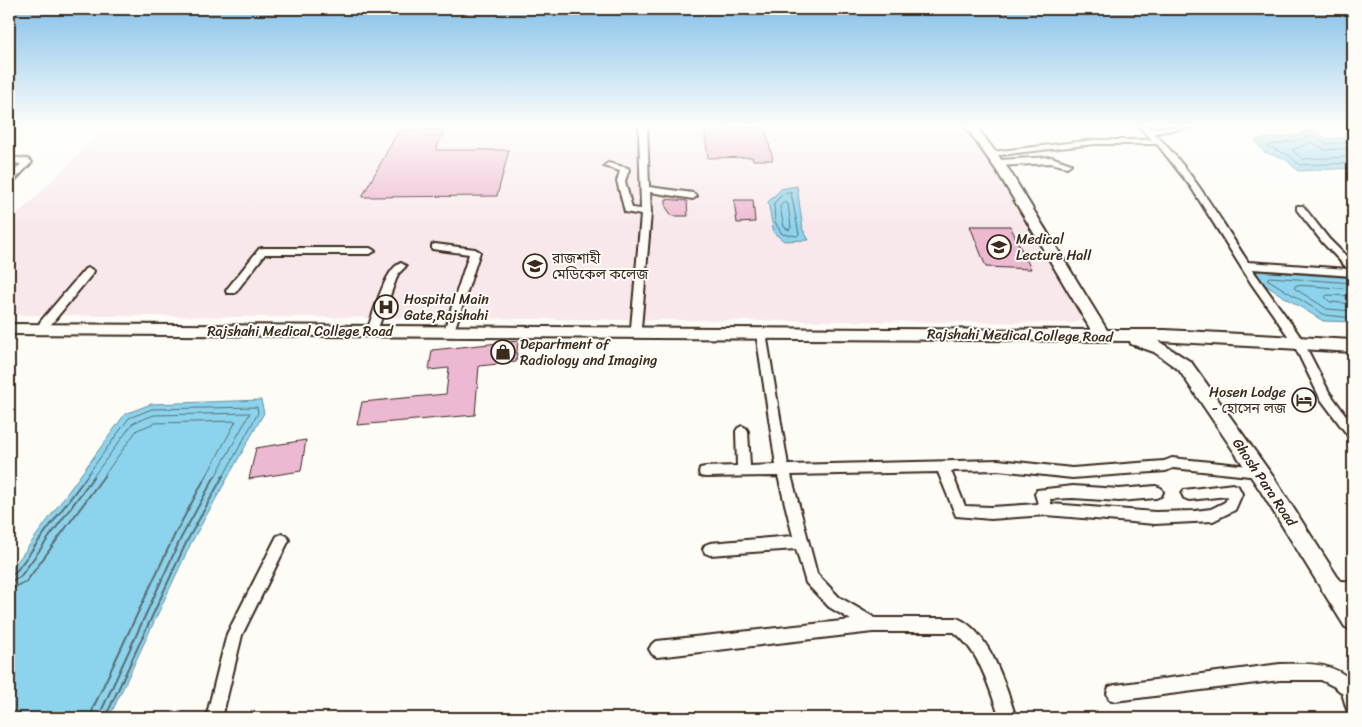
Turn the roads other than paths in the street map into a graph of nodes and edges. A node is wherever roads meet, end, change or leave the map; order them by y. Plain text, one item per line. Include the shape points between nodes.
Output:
1 (9, 160) edge
2 (644, 160) edge
3 (996, 160) edge
4 (1047, 160) edge
5 (1174, 160) edge
6 (1067, 164) dead end
7 (608, 166) dead end
8 (9, 181) edge
9 (645, 189) junction
10 (693, 196) dead end
11 (1300, 208) dead end
12 (646, 213) junction
13 (435, 247) dead end
14 (370, 251) dead end
15 (1245, 265) junction
16 (401, 266) dead end
17 (1353, 269) edge
18 (89, 271) dead end
19 (1353, 273) edge
20 (231, 291) dead end
21 (9, 324) edge
22 (44, 325) junction
23 (373, 328) junction
24 (450, 328) junction
25 (636, 328) junction
26 (9, 329) edge
27 (760, 333) junction
28 (1111, 335) junction
29 (1200, 337) junction
30 (1298, 342) junction
31 (1353, 346) edge
32 (1185, 366) junction
33 (742, 431) dead end
34 (1353, 434) edge
35 (943, 467) junction
36 (783, 470) junction
37 (705, 472) dead end
38 (744, 472) junction
39 (1259, 472) junction
40 (1156, 492) dead end
41 (1189, 494) dead end
42 (1046, 509) junction
43 (282, 540) dead end
44 (802, 542) junction
45 (710, 549) dead end
46 (1332, 587) junction
47 (1353, 589) edge
48 (1353, 620) edge
49 (873, 625) junction
50 (656, 648) dead end
51 (1347, 680) edge
52 (1115, 693) dead end
53 (1353, 704) edge
54 (214, 718) edge
55 (1008, 718) edge

1 - 8 street via 28,162
2 - 9 street
3 - 28 main road
4 - 6 street
5 - 15 street via 1195,186
7 - 12 street via 624,170 621,181 628,210
9 - 10 street
9 - 12 street
11 - 17 street
12 - 25 street
13 - 24 street via 475,252
14 - 20 street via 262,251
15 - 19 street
15 - 30 street
16 - 23 street via 394,273
18 - 22 street
21 - 22 main road, Rajshahi Medical College Road
22 - 23 main road, Rajshahi Medical College Road
23 - 24 main road, Rajshahi Medical College Road
24 - 25 main road, Rajshahi Medical College Road
25 - 28 main road, Rajshahi Medical College Road
26 - 27 main road, Rajshahi Medical College Road
27 - 28 main road, Rajshahi Medical College Road
27 - 36 street
28 - 29 main road
28 - 32 main road, Ghosh Para Road via 1145,342
29 - 30 main road
29 - 32 main road via 1184,348
30 - 31 main road
30 - 34 street via 1324,396
32 - 39 main road, Ghosh Para Road
33 - 38 street
35 - 36 street
35 - 39 street via 998,465 1072,473 1172,463
35 - 42 street via 961,512 990,514
36 - 38 street
36 - 44 street
37 - 38 street
39 - 46 main road, Ghosh Para Road
40 - 42 street via 1042,494
41 - 42 street via 1219,490 1233,490 1235,494 1230,506 1213,515 1194,517 1155,518
43 - 54 street via 235,634
44 - 45 street
44 - 49 street via 811,578 834,602
46 - 47 street
46 - 48 main road, Ghosh Para Road
49 - 50 street
49 - 55 street via 957,624 969,632
51 - 52 street via 1322,672 1280,672
51 - 53 street

